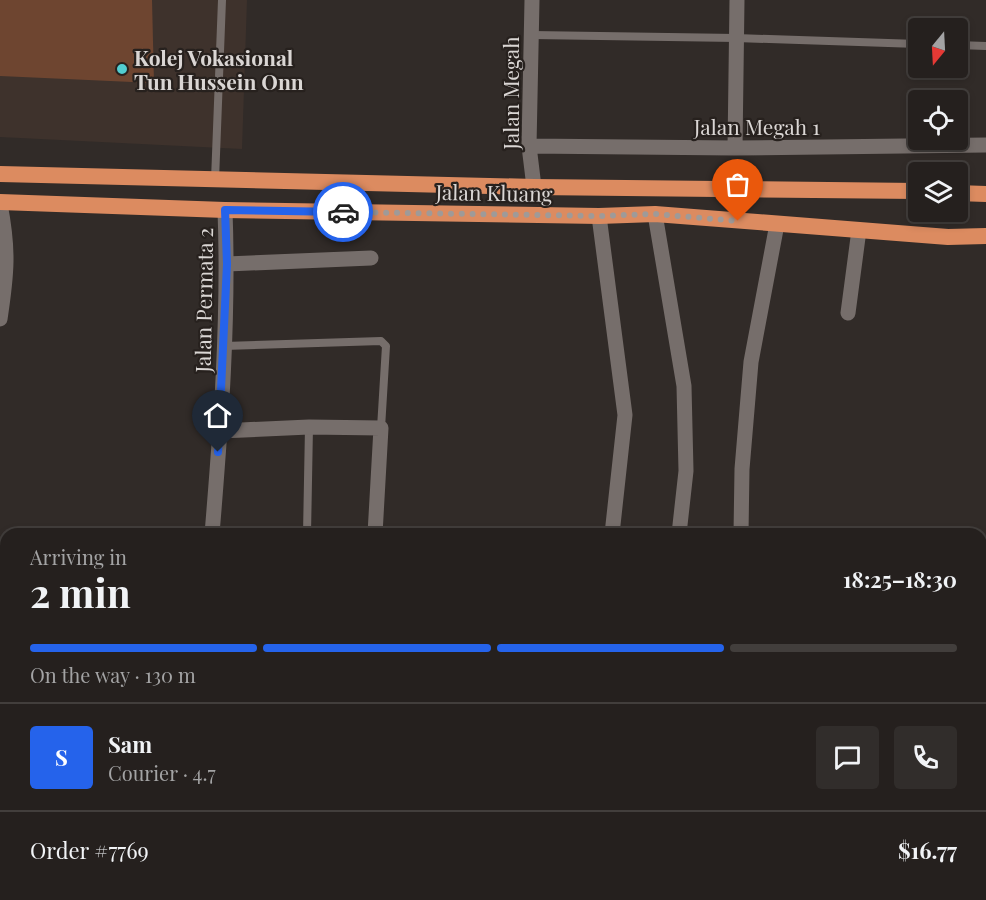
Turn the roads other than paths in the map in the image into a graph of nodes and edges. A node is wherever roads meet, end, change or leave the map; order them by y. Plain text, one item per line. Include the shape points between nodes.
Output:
1 (222, 0) edge
2 (532, 0) edge
3 (737, 0) edge
4 (532, 35) junction
5 (736, 38) junction
6 (908, 44) edge
7 (968, 45) edge
8 (986, 46) edge
9 (986, 145) edge
10 (529, 146) junction
11 (735, 148) junction
12 (0, 174) edge
13 (215, 180) junction
14 (534, 187) junction
15 (908, 191) edge
16 (968, 193) edge
17 (986, 194) edge
18 (0, 203) edge
19 (225, 210) junction
20 (655, 214) junction
21 (599, 216) junction
22 (777, 224) junction
23 (859, 230) junction
24 (986, 236) edge
25 (371, 258) dead end
26 (227, 264) junction
27 (848, 313) dead end
28 (0, 319) edge
29 (224, 346) junction
30 (309, 427) junction
31 (381, 428) junction
32 (220, 431) junction
33 (212, 528) edge
34 (307, 528) edge
35 (375, 528) edge
36 (613, 528) edge
37 (680, 528) edge
38 (741, 528) edge

1 - 13 lane
2 - 4 street, Jalan Megah
3 - 5 street
4 - 5 lane
4 - 10 street, Jalan Megah
5 - 6 lane
5 - 11 street
7 - 8 lane
9 - 11 street, Jalan Megah 1
10 - 11 street, Jalan Megah 1
10 - 14 street, Jalan Megah
12 - 13 highway, Jalan Kluang
13 - 14 highway, Jalan Kluang
14 - 15 highway, Jalan Kluang
16 - 17 highway
18 - 19 highway, Jalan Kluang
18 - 28 street via 8,254
19 - 21 highway, Jalan Kluang
19 - 26 street, Jalan Permata 2
20 - 21 highway, Jalan Kluang
20 - 22 highway, Jalan Kluang
20 - 37 street via 684,386 686,471
21 - 36 street via 625,415
22 - 23 highway, Jalan Kluang
22 - 38 street via 751,362
23 - 24 highway, Jalan Kluang
23 - 27 street
25 - 26 street
26 - 29 street, Jalan Permata 2
29 - 31 lane via 381,341 386,346
29 - 32 street, Jalan Permata 2
30 - 31 street
30 - 32 street
30 - 34 lane
31 - 35 street
32 - 33 street, Jalan Permata 2

